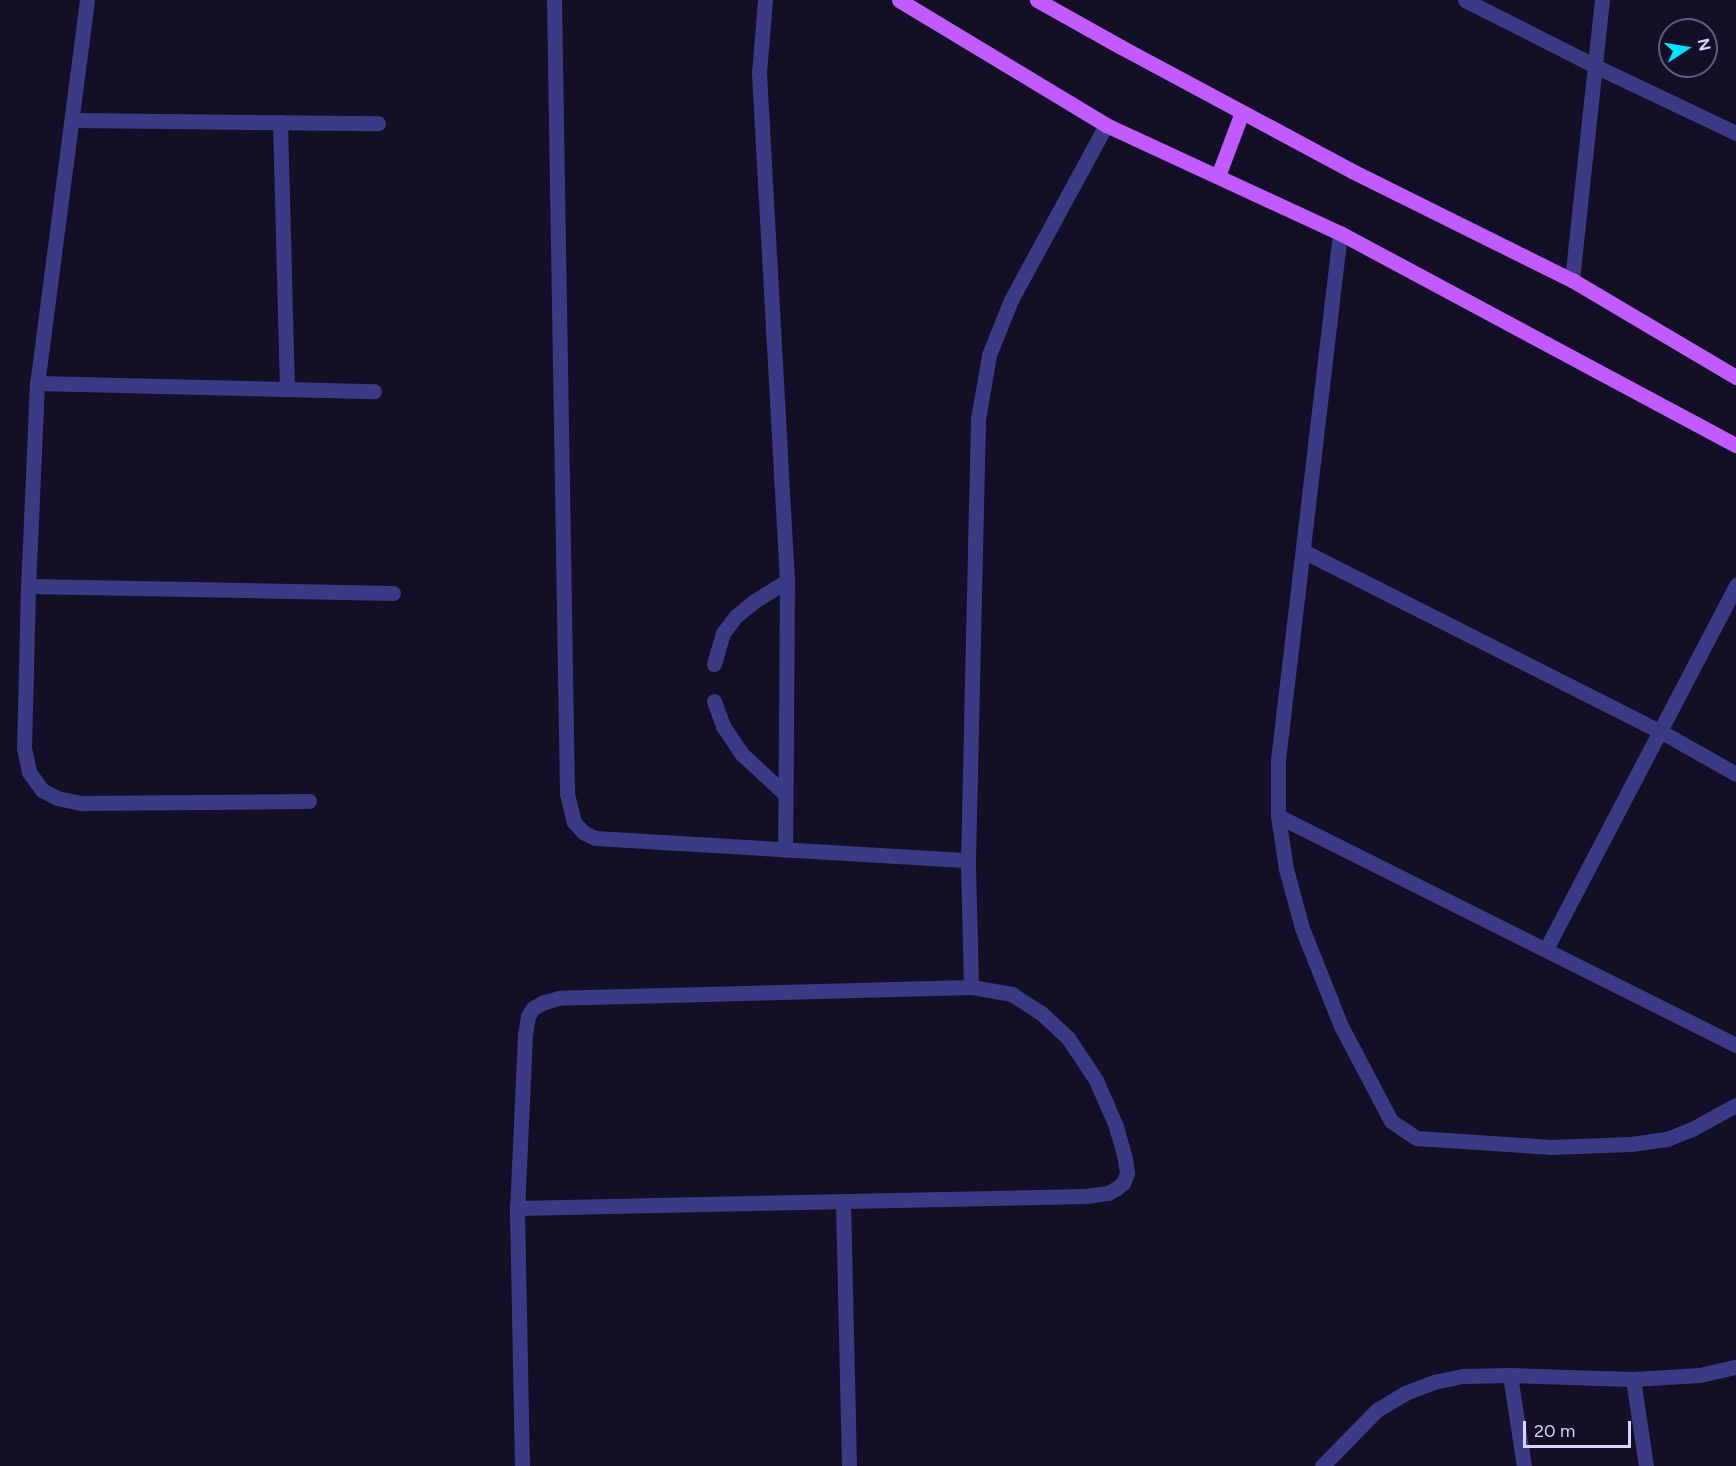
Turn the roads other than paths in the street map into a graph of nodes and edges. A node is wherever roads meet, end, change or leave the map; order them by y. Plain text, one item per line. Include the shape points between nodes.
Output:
1 (87, 0) edge
2 (554, 0) edge
3 (765, 0) edge
4 (899, 0) edge
5 (1037, 0) edge
6 (1465, 0) edge
7 (1602, 0) edge
8 (1596, 66) junction
9 (1242, 112) junction
10 (72, 120) junction
11 (280, 122) junction
12 (378, 123) dead end
13 (1106, 125) junction
14 (1736, 133) edge
15 (1218, 176) junction
16 (1340, 232) junction
17 (1572, 280) junction
18 (1736, 377) edge
19 (38, 383) junction
20 (287, 389) junction
21 (374, 391) dead end
22 (1736, 445) edge
23 (1303, 551) junction
24 (787, 581) junction
25 (1736, 585) edge
26 (28, 586) junction
27 (393, 593) dead end
28 (714, 664) dead end
29 (714, 701) dead end
30 (1660, 731) junction
31 (1736, 774) edge
32 (785, 794) junction
33 (309, 801) dead end
34 (1278, 816) junction
35 (785, 849) junction
36 (968, 860) junction
37 (1546, 950) junction
38 (971, 987) junction
39 (1736, 1045) edge
40 (1736, 1105) edge
41 (843, 1201) junction
42 (517, 1208) junction
43 (1736, 1367) edge
44 (1510, 1375) junction
45 (1633, 1379) junction
46 (522, 1466) edge
47 (849, 1466) edge
48 (1322, 1466) edge
49 (1524, 1466) edge
50 (1646, 1466) edge

1 - 10 street
2 - 35 street via 569,809 583,832 596,838
3 - 24 street via 759,74
4 - 13 main road
5 - 9 main road
6 - 8 street
7 - 8 street
8 - 14 street
8 - 17 street
9 - 15 main road
9 - 17 main road
10 - 11 street
10 - 19 street
11 - 12 street
11 - 20 street
13 - 15 main road
13 - 36 street via 1011,300 989,355 978,420
15 - 16 main road
16 - 22 main road
16 - 23 street
17 - 18 main road
19 - 20 street
19 - 26 street
20 - 21 street
23 - 30 street
23 - 34 street via 1278,760
24 - 28 street via 736,616 723,633
24 - 32 street
25 - 30 street
26 - 27 street
26 - 33 street via 24,748 29,772 42,790 81,803
29 - 32 street via 723,726 742,754
30 - 31 street
30 - 37 street
32 - 35 street
34 - 37 street
34 - 40 street via 1286,869 1302,928 1377,1098 1391,1121 1404,1132 1416,1138 1446,1142 1550,1147 1631,1144 1667,1139
35 - 36 street
36 - 38 street
37 - 39 street
38 - 41 street via 1012,994 1068,1038 1096,1080 1116,1126 1127,1173 1123,1183 1108,1193 1086,1196
38 - 42 street via 559,998 544,1002 528,1016 525,1035
41 - 42 street
41 - 47 street
42 - 46 street
43 - 45 street via 1700,1375
44 - 45 street
44 - 48 street via 1463,1376 1405,1393 1377,1410
44 - 49 street
45 - 50 street

